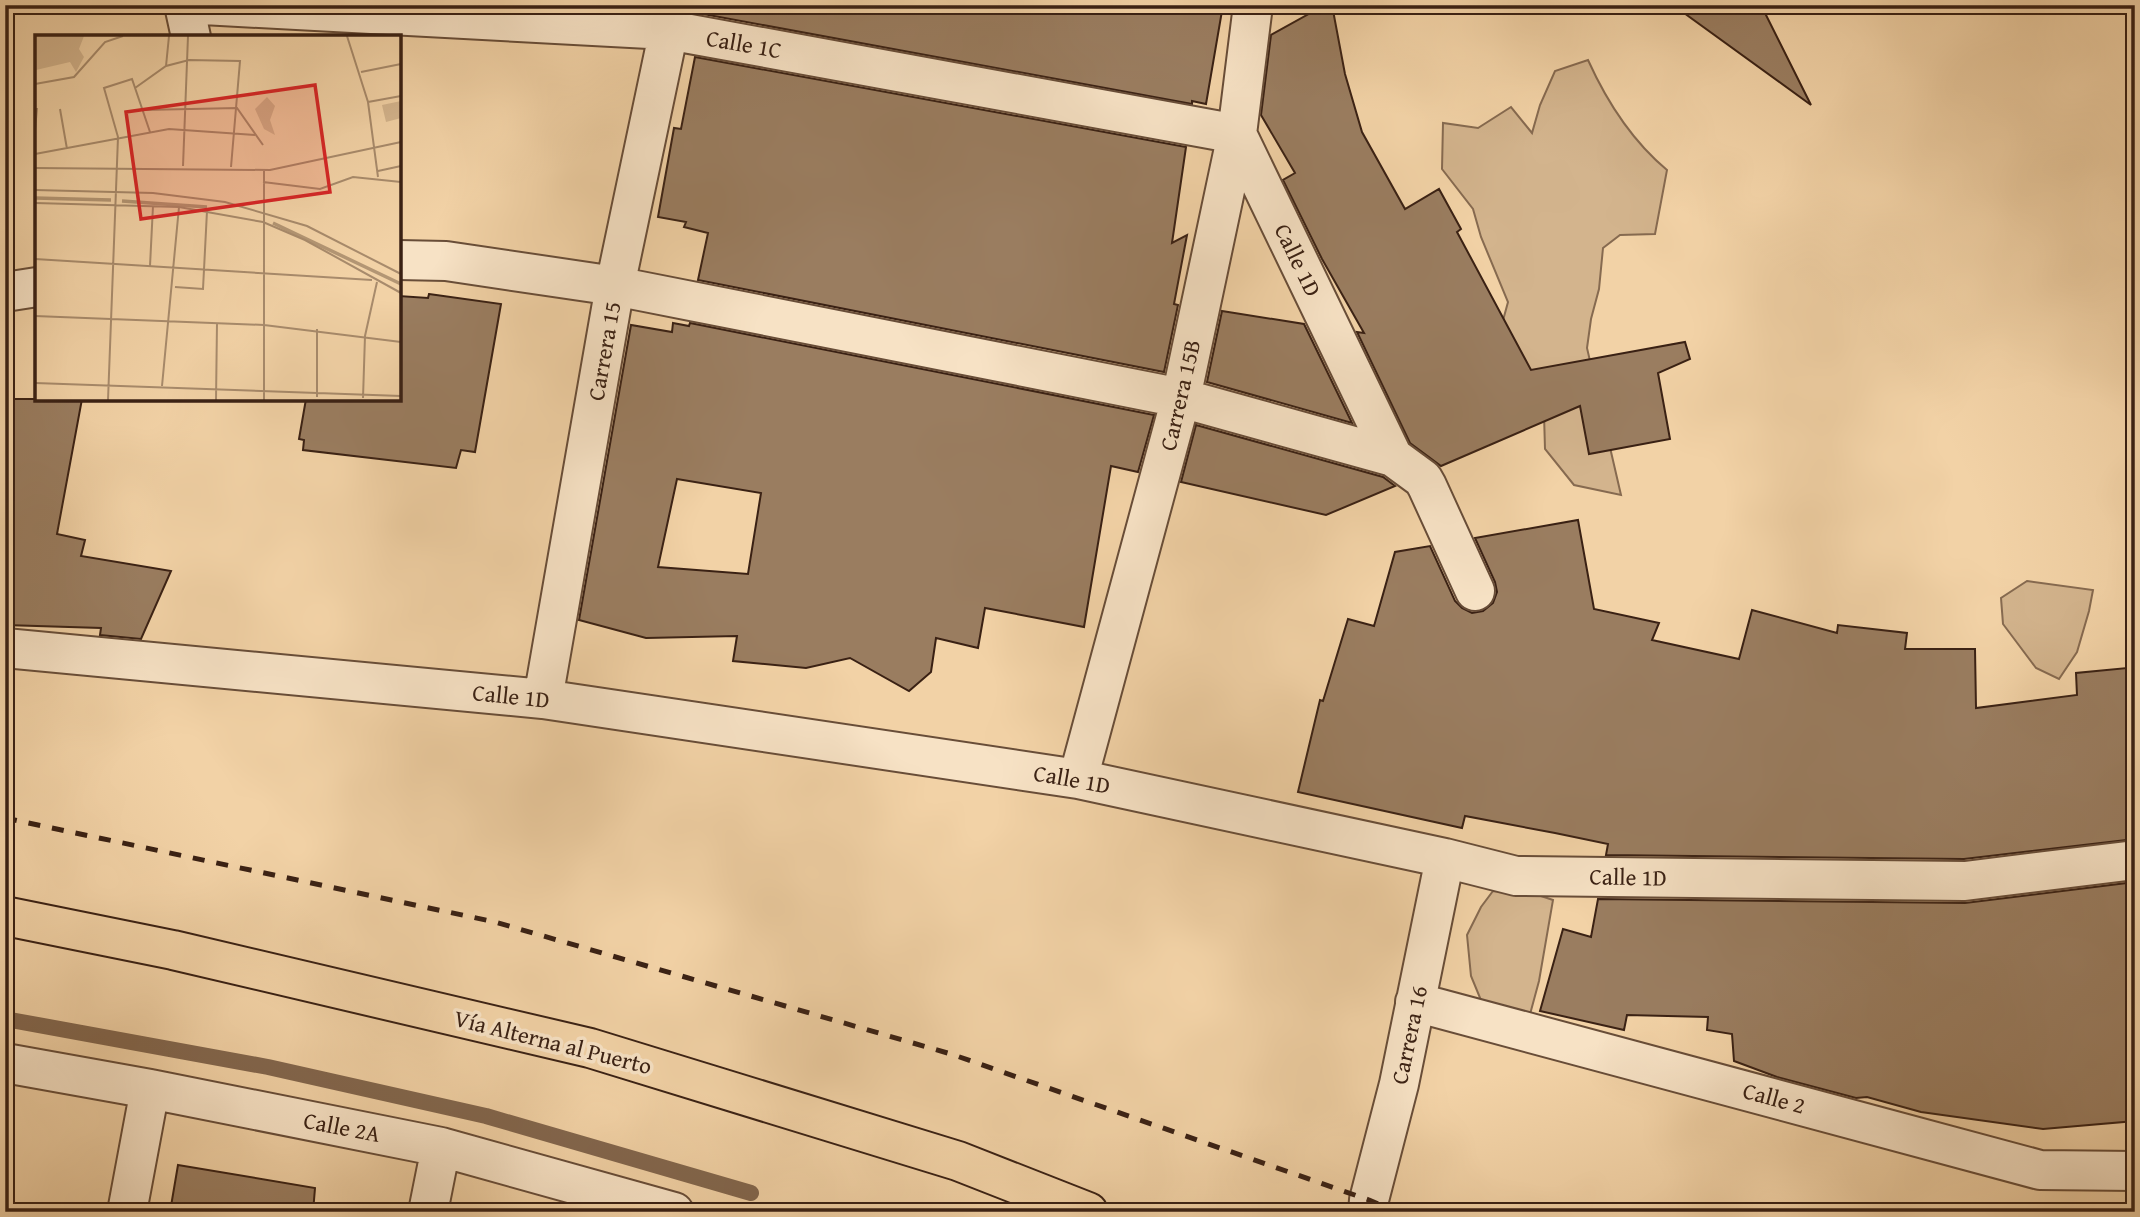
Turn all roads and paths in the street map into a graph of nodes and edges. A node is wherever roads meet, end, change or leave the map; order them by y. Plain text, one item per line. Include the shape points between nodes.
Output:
1 (184, 5) edge
2 (203, 5) edge
3 (1253, 5) edge
4 (671, 18) edge
5 (191, 35) edge
6 (1237, 134) junction
7 (401, 260) edge
8 (615, 286) junction
9 (35, 288) edge
10 (5, 292) edge
11 (1181, 398) junction
12 (1393, 457) junction
13 (1475, 591) dead end
14 (5, 648) edge
15 (544, 699) junction
16 (1078, 779) junction
17 (1445, 858) junction
18 (2135, 860) edge
19 (5, 916) edge
20 (1416, 1002) junction
21 (5, 1063) edge
22 (150, 1089) junction
23 (440, 1147) junction
24 (2135, 1171) edge
25 (127, 1212) edge
26 (428, 1212) edge
27 (674, 1212) edge
28 (1088, 1212) edge
29 (1368, 1212) edge

1 - 5 street
2 - 4 street, Calle 1C
3 - 6 street, Carrera 15B
4 - 6 street, Calle 1C
4 - 8 street, Carrera 15
6 - 11 street, Carrera 15B
6 - 12 street, Calle 1D
7 - 8 street via 446,261
8 - 11 street
8 - 15 street, Carrera 15
9 - 10 street
11 - 12 street
11 - 16 street, Carrera 15B
12 - 13 street via 1423,479
14 - 15 street, Calle 1D
15 - 16 street, Calle 1D
16 - 17 street, Calle 1D
17 - 18 street, Calle 1D via 1516,876 1951,881
17 - 20 street, Carrera 16
19 - 28 main road, Vía Alterna al Puerto via 173,950 590,1048 958,1161
20 - 24 street, Calle 2 via 2040,1170
20 - 29 street, Carrera 16
21 - 22 street, Calle 2A
22 - 23 street, Calle 2A
22 - 25 street
23 - 26 street
23 - 27 street, Calle 2A

